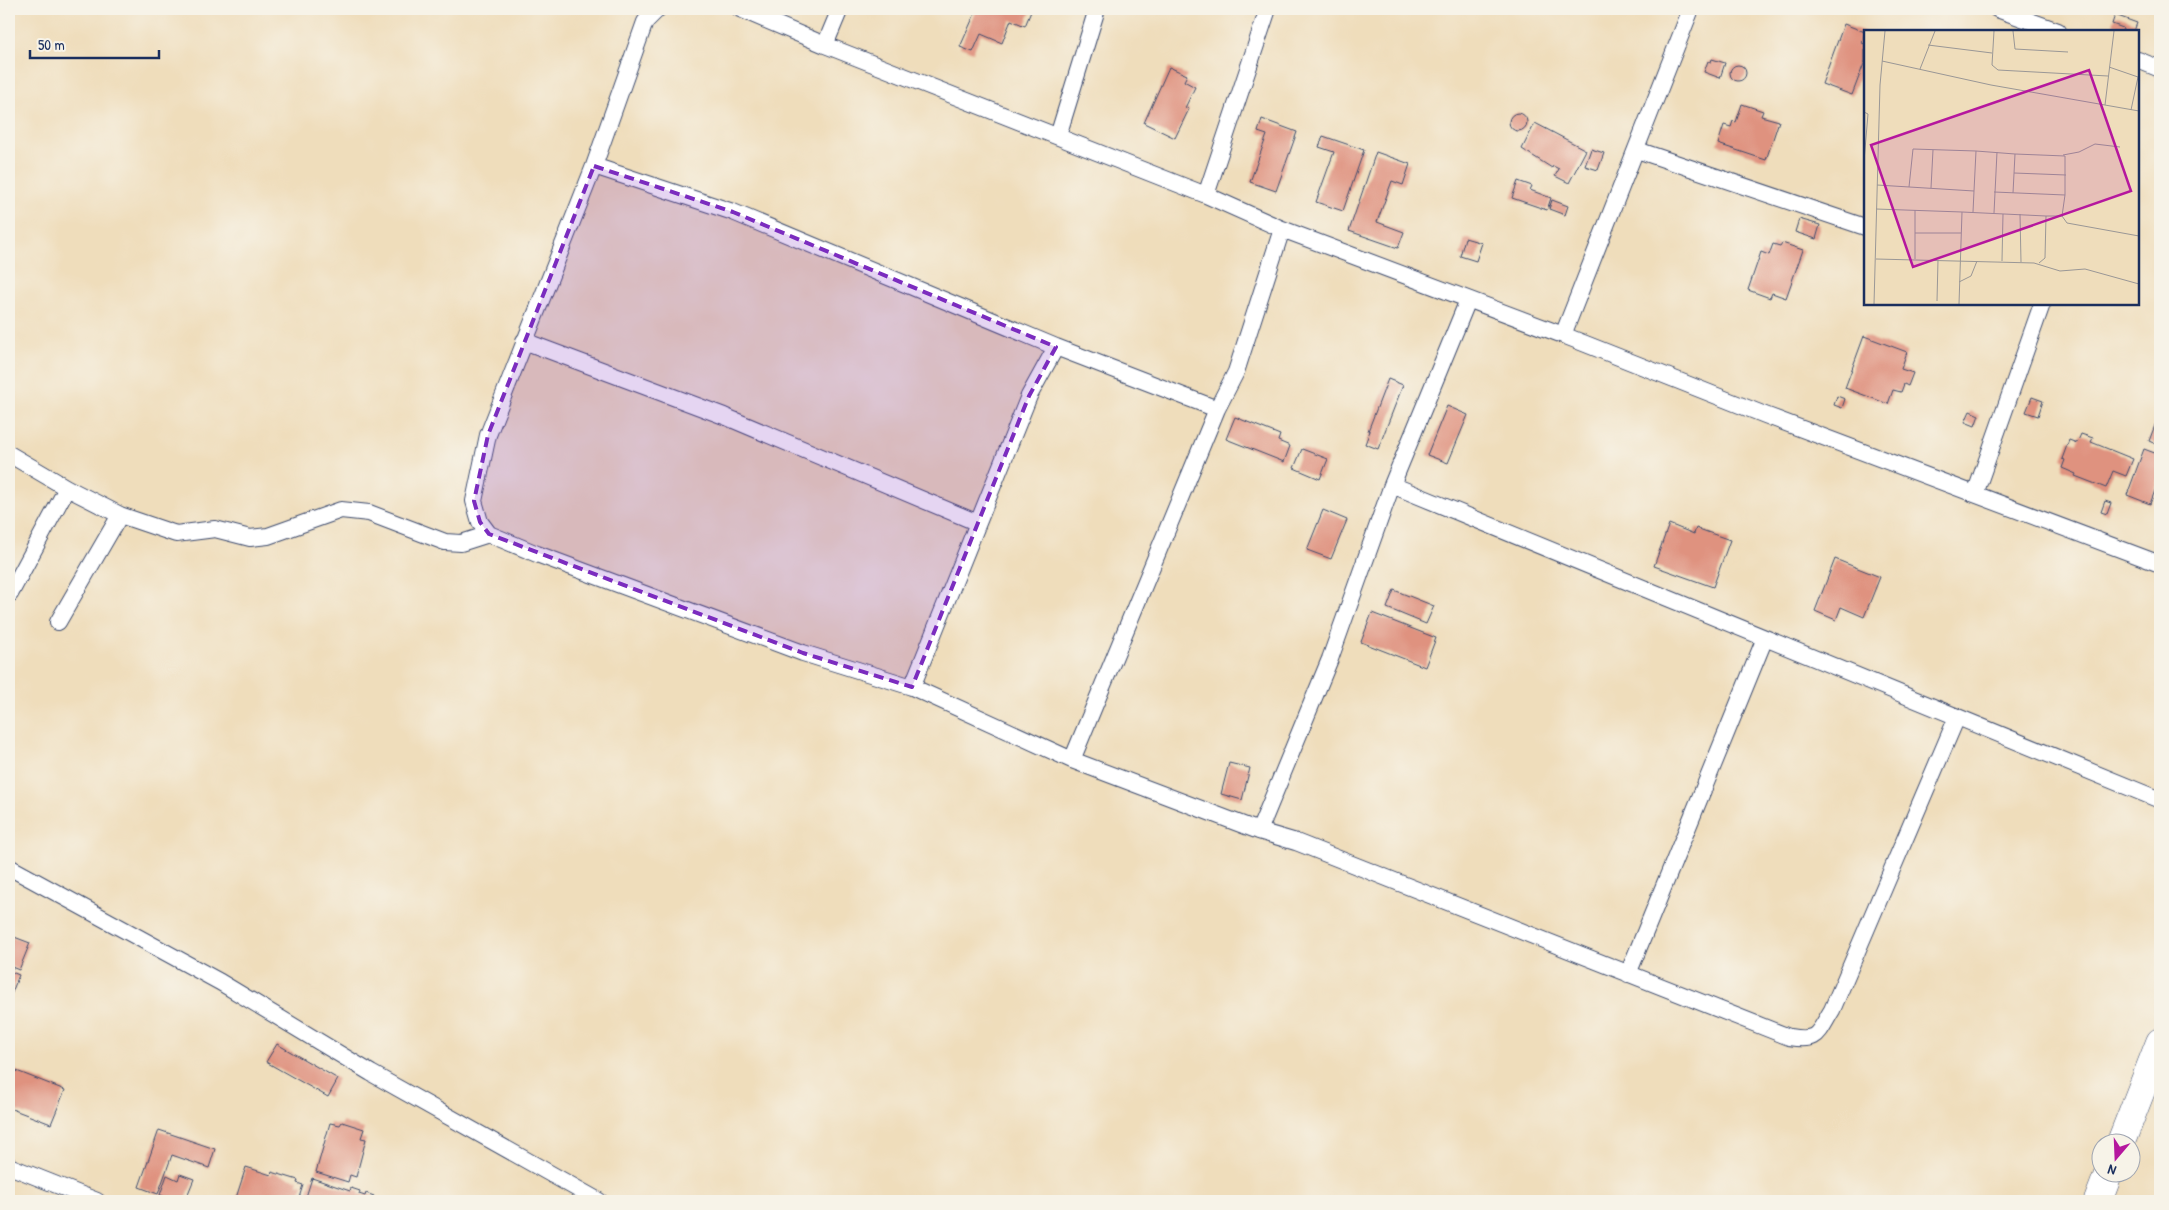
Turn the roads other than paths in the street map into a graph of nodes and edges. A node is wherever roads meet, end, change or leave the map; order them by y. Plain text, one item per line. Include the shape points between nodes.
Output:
1 (658, 9) edge
2 (740, 9) edge
3 (840, 9) edge
4 (1097, 9) edge
5 (1268, 9) edge
6 (1691, 9) edge
7 (1997, 9) edge
8 (2055, 30) edge
9 (825, 45) junction
10 (2139, 60) edge
11 (2160, 69) edge
12 (1058, 136) junction
13 (1637, 150) junction
14 (594, 166) junction
15 (1206, 195) junction
16 (1864, 227) edge
17 (1282, 230) junction
18 (1468, 300) junction
19 (2042, 305) edge
20 (1563, 335) junction
21 (524, 341) junction
22 (1056, 347) junction
23 (1217, 409) junction
24 (9, 454) edge
25 (1392, 485) junction
26 (67, 488) junction
27 (1975, 494) junction
28 (120, 515) junction
29 (978, 523) junction
30 (489, 534) junction
31 (2160, 564) edge
32 (10, 594) dead end
33 (58, 622) dead end
34 (1765, 638) junction
35 (912, 687) junction
36 (1958, 717) junction
37 (1072, 760) junction
38 (2160, 800) edge
39 (1258, 831) junction
40 (9, 868) edge
41 (1628, 974) junction
42 (2160, 1042) edge
43 (2125, 1132) edge
44 (9, 1166) edge
45 (96, 1201) edge
46 (599, 1201) edge

1 - 14 street via 645,22
2 - 9 street
3 - 9 street
4 - 12 street
5 - 15 street
6 - 13 street
7 - 8 street
9 - 12 street
10 - 11 street
12 - 15 street
13 - 16 street
13 - 20 street
14 - 21 street
14 - 22 street via 733,212
15 - 17 street
17 - 18 street
17 - 23 street via 1236,372
18 - 20 street
18 - 25 street
19 - 27 street
20 - 27 street
21 - 29 street via 724,416
21 - 30 street via 488,435 474,501 480,522
22 - 23 street
22 - 29 street via 1029,396
23 - 37 street
24 - 26 street
25 - 34 street
25 - 39 street via 1330,659
26 - 28 street
26 - 32 street
27 - 31 street
28 - 30 street via 176,534 215,529 250,538 268,536 341,510 369,513 445,542 462,543
28 - 33 street
29 - 35 street
30 - 35 street via 803,653
34 - 36 street
34 - 41 street
35 - 37 street
36 - 38 street
36 - 41 street via 1832,1010 1817,1035 1808,1040 1789,1037
37 - 39 street
39 - 41 street via 1296,842
40 - 46 street via 220,982 371,1073
42 - 43 highway
44 - 45 street

